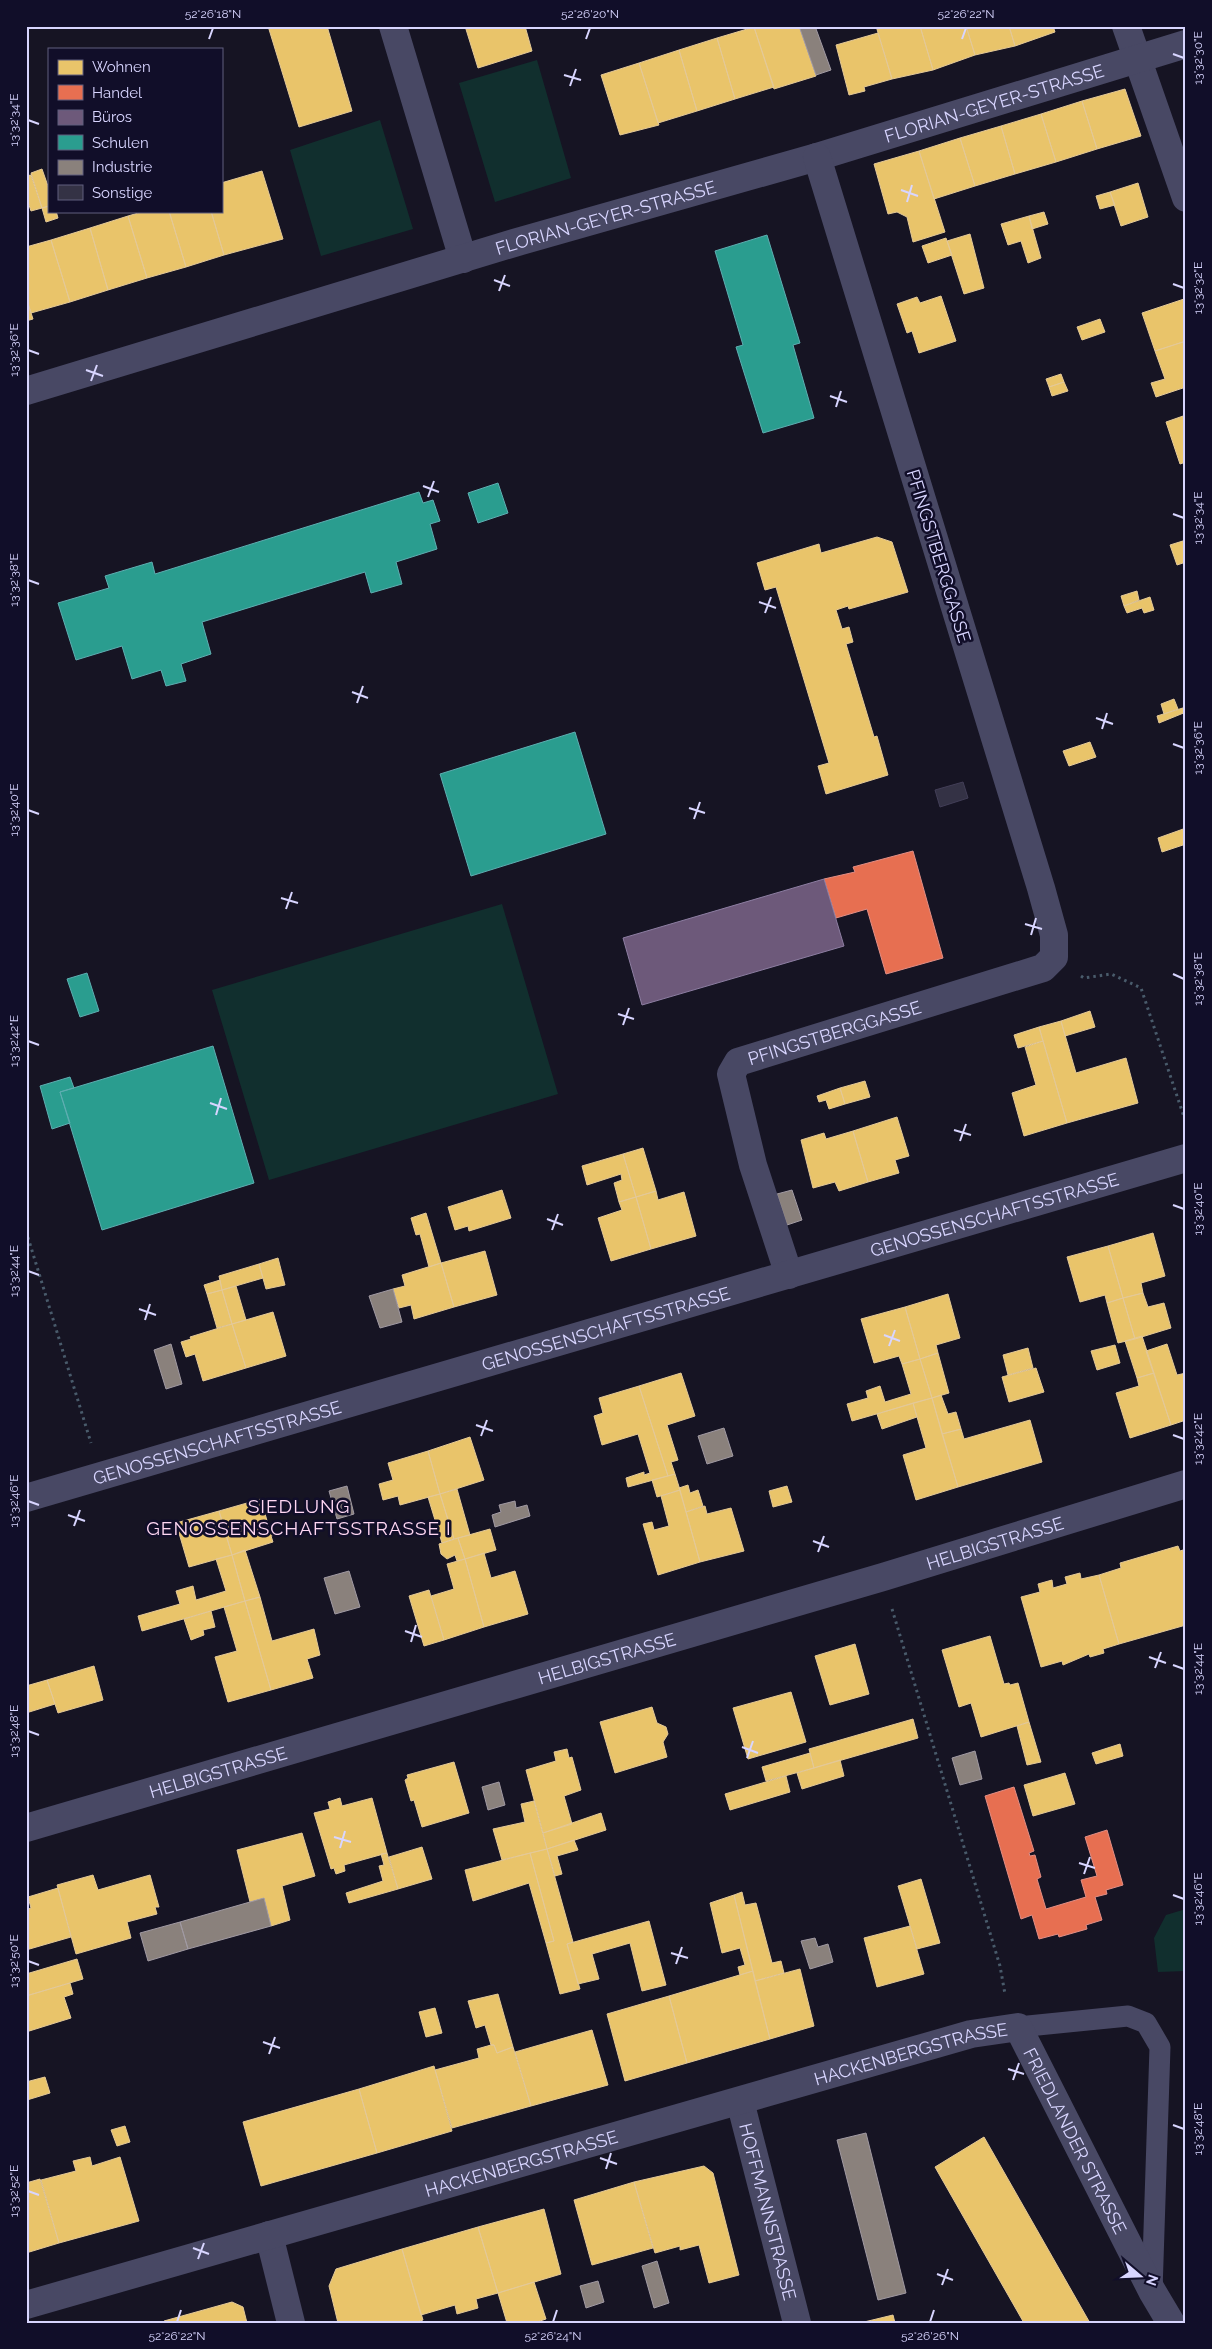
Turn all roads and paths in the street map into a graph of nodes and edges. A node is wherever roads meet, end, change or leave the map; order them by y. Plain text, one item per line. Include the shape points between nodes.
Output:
1 (392, 26) edge
2 (1126, 26) edge
3 (1186, 44) edge
4 (1138, 60) junction
5 (817, 157) junction
6 (1186, 198) edge
7 (463, 259) junction
8 (26, 391) edge
9 (1054, 957) junction
10 (1186, 1123) edge
11 (1186, 1158) edge
12 (26, 1231) edge
13 (789, 1276) junction
14 (92, 1445) dead end
15 (1186, 1484) edge
16 (26, 1498) edge
17 (890, 1602) dead end
18 (26, 1828) edge
19 (1018, 2027) junction
20 (740, 2101) junction
21 (269, 2235) junction
22 (1152, 2291) junction
23 (26, 2305) edge
24 (291, 2323) edge
25 (797, 2323) edge
26 (1170, 2323) edge

1 - 7 street
2 - 4 street
3 - 4 street, FLORIAN-GEYER-STRASSE
4 - 5 street, FLORIAN-GEYER-STRASSE
4 - 6 street
5 - 7 street, FLORIAN-GEYER-STRASSE
5 - 9 street, PFINGSTBERGGASSE via 1041,888 1054,935
7 - 8 street, FLORIAN-GEYER-STRASSE
9 - 10 path via 1084,978 1111,974 1141,988
9 - 13 street, PFINGSTBERGGASSE via 1043,968 738,1062 731,1074 754,1165
11 - 13 street, GENOSSENSCHAFTSSTRASSE
12 - 14 path
13 - 16 street, GENOSSENSCHAFTSSTRASSE
15 - 18 street, HELBIGSTRASSE via 883,1577
17 - 19 path via 1000,1966 1005,1995
19 - 20 street, HACKENBERGSTRASSE via 971,2034
19 - 22 street, FRIEDLANDER STRASSE
19 - 22 lane, FRIEDLANDER STRASSE via 1128,2016 1146,2023 1160,2047
20 - 21 street, HACKENBERGSTRASSE
20 - 25 street, HOFFMANNSTRASSE
21 - 23 street, HACKENBERGSTRASSE
21 - 24 street
22 - 26 street, FRIEDLANDER STRASSE

